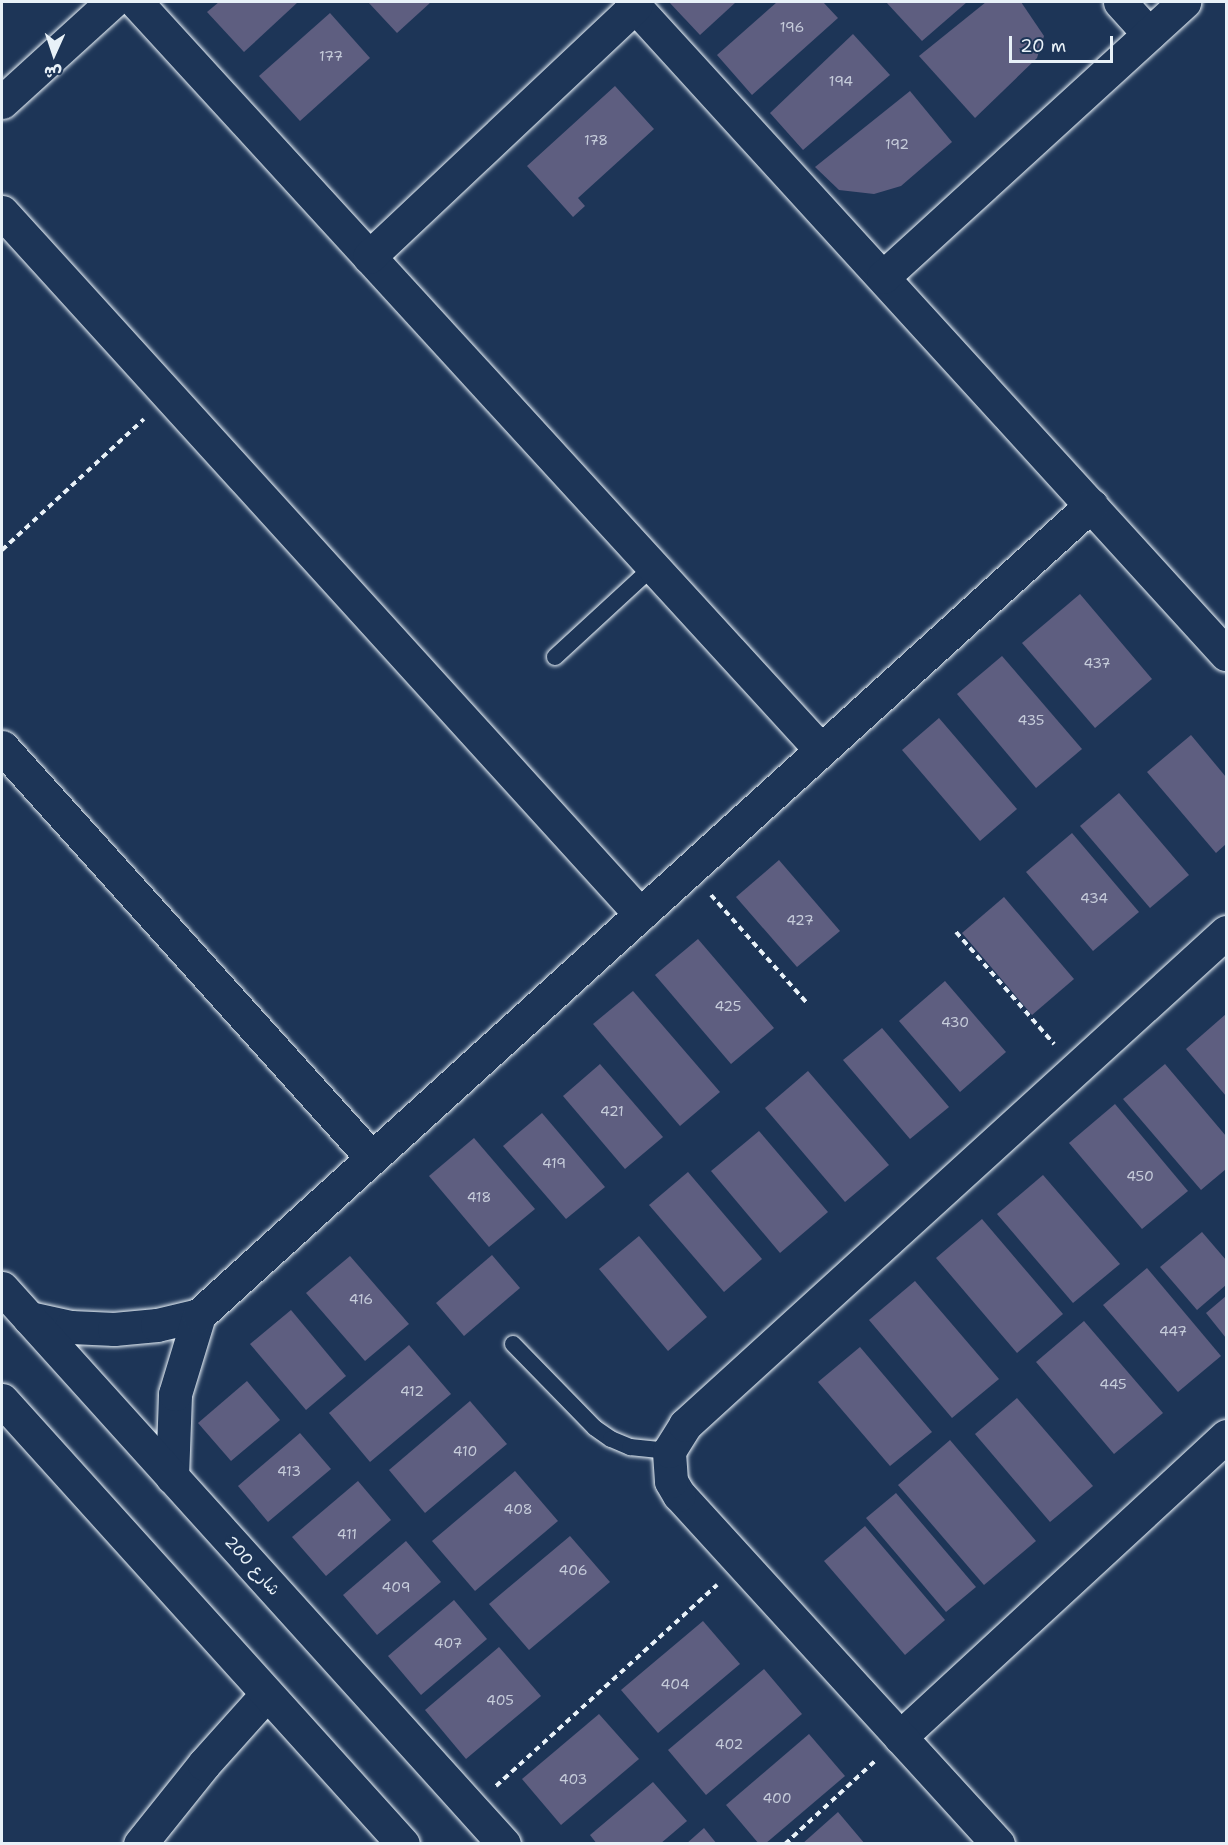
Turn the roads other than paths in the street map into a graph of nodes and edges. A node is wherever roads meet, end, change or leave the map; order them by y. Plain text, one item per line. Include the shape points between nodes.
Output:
1 (112, 2) edge
2 (136, 2) edge
3 (1120, 2) edge
4 (1184, 2) edge
5 (633, 4) edge
6 (1149, 34) junction
7 (2, 102) edge
8 (2, 212) edge
9 (369, 256) junction
10 (883, 277) junction
11 (1091, 505) junction
12 (653, 567) junction
13 (1227, 654) edge
14 (555, 657) dead end
15 (2, 747) edge
16 (821, 750) junction
17 (640, 914) junction
18 (1227, 932) edge
19 (372, 1158) junction
20 (2, 1288) edge
21 (199, 1315) junction
22 (29, 1318) junction
23 (513, 1344) dead end
24 (2, 1400) edge
25 (1227, 1436) edge
26 (669, 1451) junction
27 (172, 1478) junction
28 (266, 1695) junction
29 (900, 1737) junction
30 (140, 1844) edge
31 (403, 1844) edge
32 (504, 1844) edge
33 (998, 1844) edge

1 - 7 street
2 - 9 street
3 - 6 street
4 - 6 street
5 - 9 street
5 - 10 street
6 - 10 street
8 - 17 street
9 - 12 street
10 - 11 street
11 - 13 street
11 - 16 street
12 - 14 lane
12 - 16 street
15 - 19 street
16 - 17 street
17 - 19 street
18 - 26 street via 685,1425
19 - 21 street
20 - 22 street, شارع 200
21 - 22 street via 157,1325 114,1329 71,1327
21 - 27 street via 175,1394
22 - 27 street, شارع 200
23 - 26 lane via 595,1428 630,1447
24 - 28 street
25 - 29 street
26 - 29 street via 671,1481 679,1495
27 - 32 street, شارع 200
28 - 30 street
28 - 31 street
29 - 33 street

